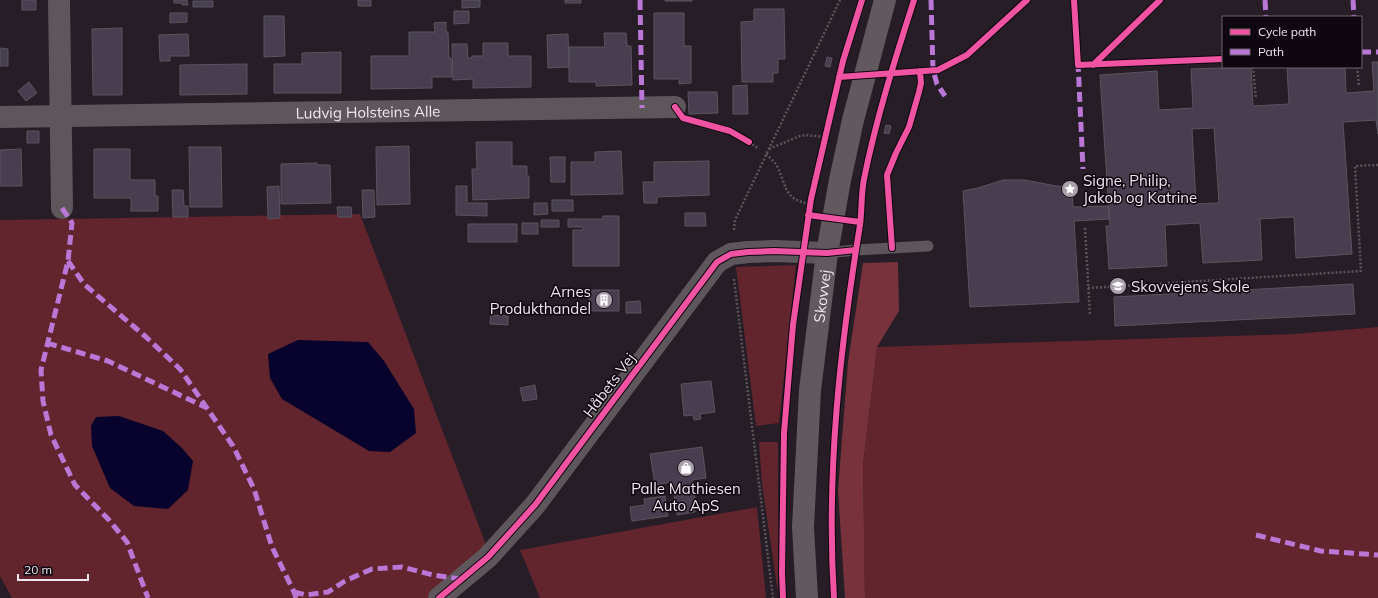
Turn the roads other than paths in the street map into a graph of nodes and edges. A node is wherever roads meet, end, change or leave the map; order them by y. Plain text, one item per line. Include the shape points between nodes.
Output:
1 (59, 0) edge
2 (885, 0) edge
3 (675, 107) dead end
4 (60, 116) junction
5 (0, 117) edge
6 (62, 208) dead end
7 (928, 246) dead end
8 (827, 253) junction
9 (439, 598) edge
10 (807, 598) edge

1 - 4 street
2 - 8 street, Skovvej via 854,120
3 - 4 street, Ludvig Holsteins Alle
4 - 5 street, Ludvig Holsteins Alle
4 - 6 street
7 - 8 lane
8 - 9 street, Håbets Vej via 774,251 731,254 717,262 535,505 488,557
8 - 10 street, Skovvej via 810,390 803,527

